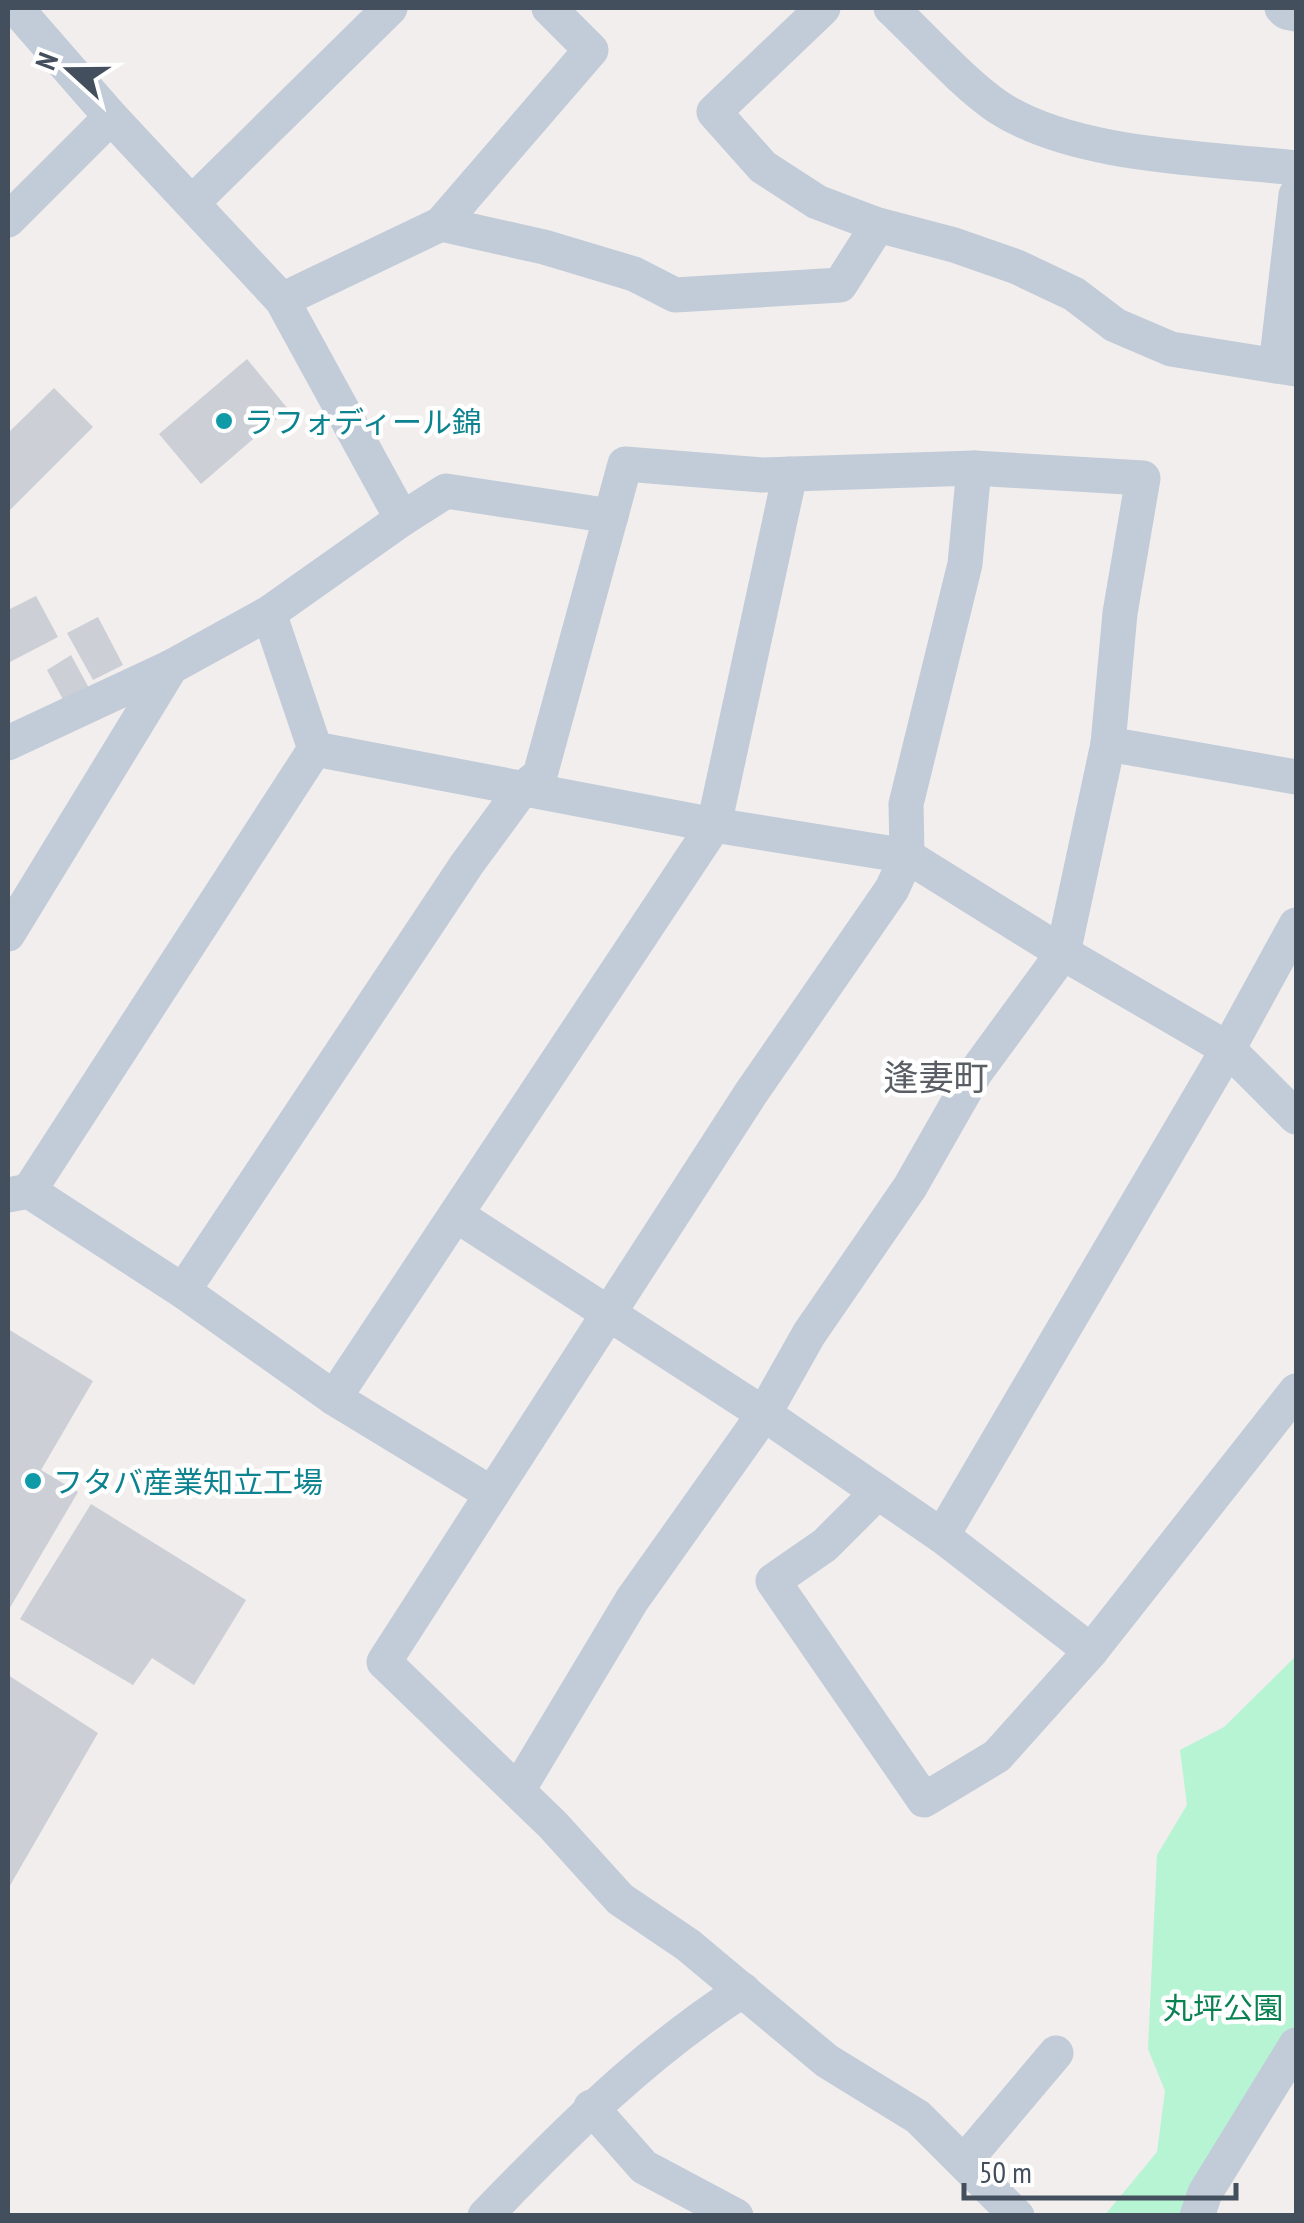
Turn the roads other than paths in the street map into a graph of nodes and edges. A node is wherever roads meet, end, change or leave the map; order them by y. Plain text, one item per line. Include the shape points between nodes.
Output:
1 (16, 8) edge
2 (390, 8) edge
3 (549, 8) edge
4 (822, 8) edge
5 (892, 8) edge
6 (1282, 8) edge
7 (1296, 14) edge
8 (111, 117) junction
9 (1296, 168) edge
10 (1296, 195) edge
11 (192, 202) junction
12 (8, 220) edge
13 (441, 224) junction
14 (878, 225) junction
15 (282, 300) junction
16 (1286, 368) edge
17 (974, 468) junction
18 (790, 474) junction
19 (611, 516) junction
20 (402, 519) junction
21 (269, 613) junction
22 (171, 667) junction
23 (8, 743) edge
24 (1108, 744) junction
25 (315, 749) junction
26 (1296, 777) edge
27 (522, 789) junction
28 (714, 825) junction
29 (906, 856) junction
30 (1296, 925) edge
31 (8, 934) edge
32 (1063, 953) junction
33 (1228, 1049) junction
34 (1296, 1117) edge
35 (18, 1193) edge
36 (458, 1216) junction
37 (183, 1291) junction
38 (608, 1315) junction
39 (1296, 1390) edge
40 (334, 1398) junction
41 (764, 1414) junction
42 (878, 1492) junction
43 (492, 1494) junction
44 (942, 1536) junction
45 (1092, 1650) junction
46 (518, 1790) junction
47 (744, 1990) junction
48 (1296, 2045) edge
49 (1056, 2053) dead end
50 (591, 2107) junction
51 (964, 2162) junction
52 (1005, 2211) edge
53 (485, 2216) edge
54 (736, 2216) edge
55 (1197, 2216) edge

1 - 8 street
2 - 11 street
3 - 13 street via 592,50
4 - 14 street via 714,112 763,167 816,202
5 - 9 street via 997,106 1051,134
6 - 7 street
8 - 11 street
8 - 12 street
10 - 16 street
11 - 15 street
13 - 14 street via 634,274 675,296 840,285
13 - 15 street
14 - 16 street via 1017,267 1074,294 1115,325 1171,349
15 - 20 street
17 - 18 street
17 - 24 street via 1143,478 1120,613
17 - 29 street via 964,564 906,804
18 - 19 street via 625,464
18 - 28 street
19 - 20 street via 446,491
19 - 27 street via 540,776
20 - 21 street
21 - 22 street
21 - 25 street
22 - 23 street
22 - 31 street
24 - 26 street
24 - 32 street
25 - 27 street
25 - 35 street
27 - 28 street
27 - 37 street
28 - 29 street
28 - 36 street
29 - 32 street
29 - 38 street via 892,889
30 - 33 street
32 - 33 street
32 - 41 street via 975,1073
33 - 34 street
33 - 44 street
35 - 37 street
36 - 38 street
36 - 40 street
37 - 40 street
38 - 41 street
38 - 43 street
39 - 45 street
40 - 43 street
41 - 42 street
41 - 46 street via 632,1600
42 - 44 street
42 - 45 street via 826,1545 773,1581 924,1800 997,1756
43 - 46 street via 384,1662
44 - 45 street
46 - 47 street via 620,1899
47 - 50 street
47 - 51 street via 827,2061 918,2116
48 - 55 street
49 - 51 street
50 - 53 street
50 - 54 street via 644,2167
51 - 52 street

